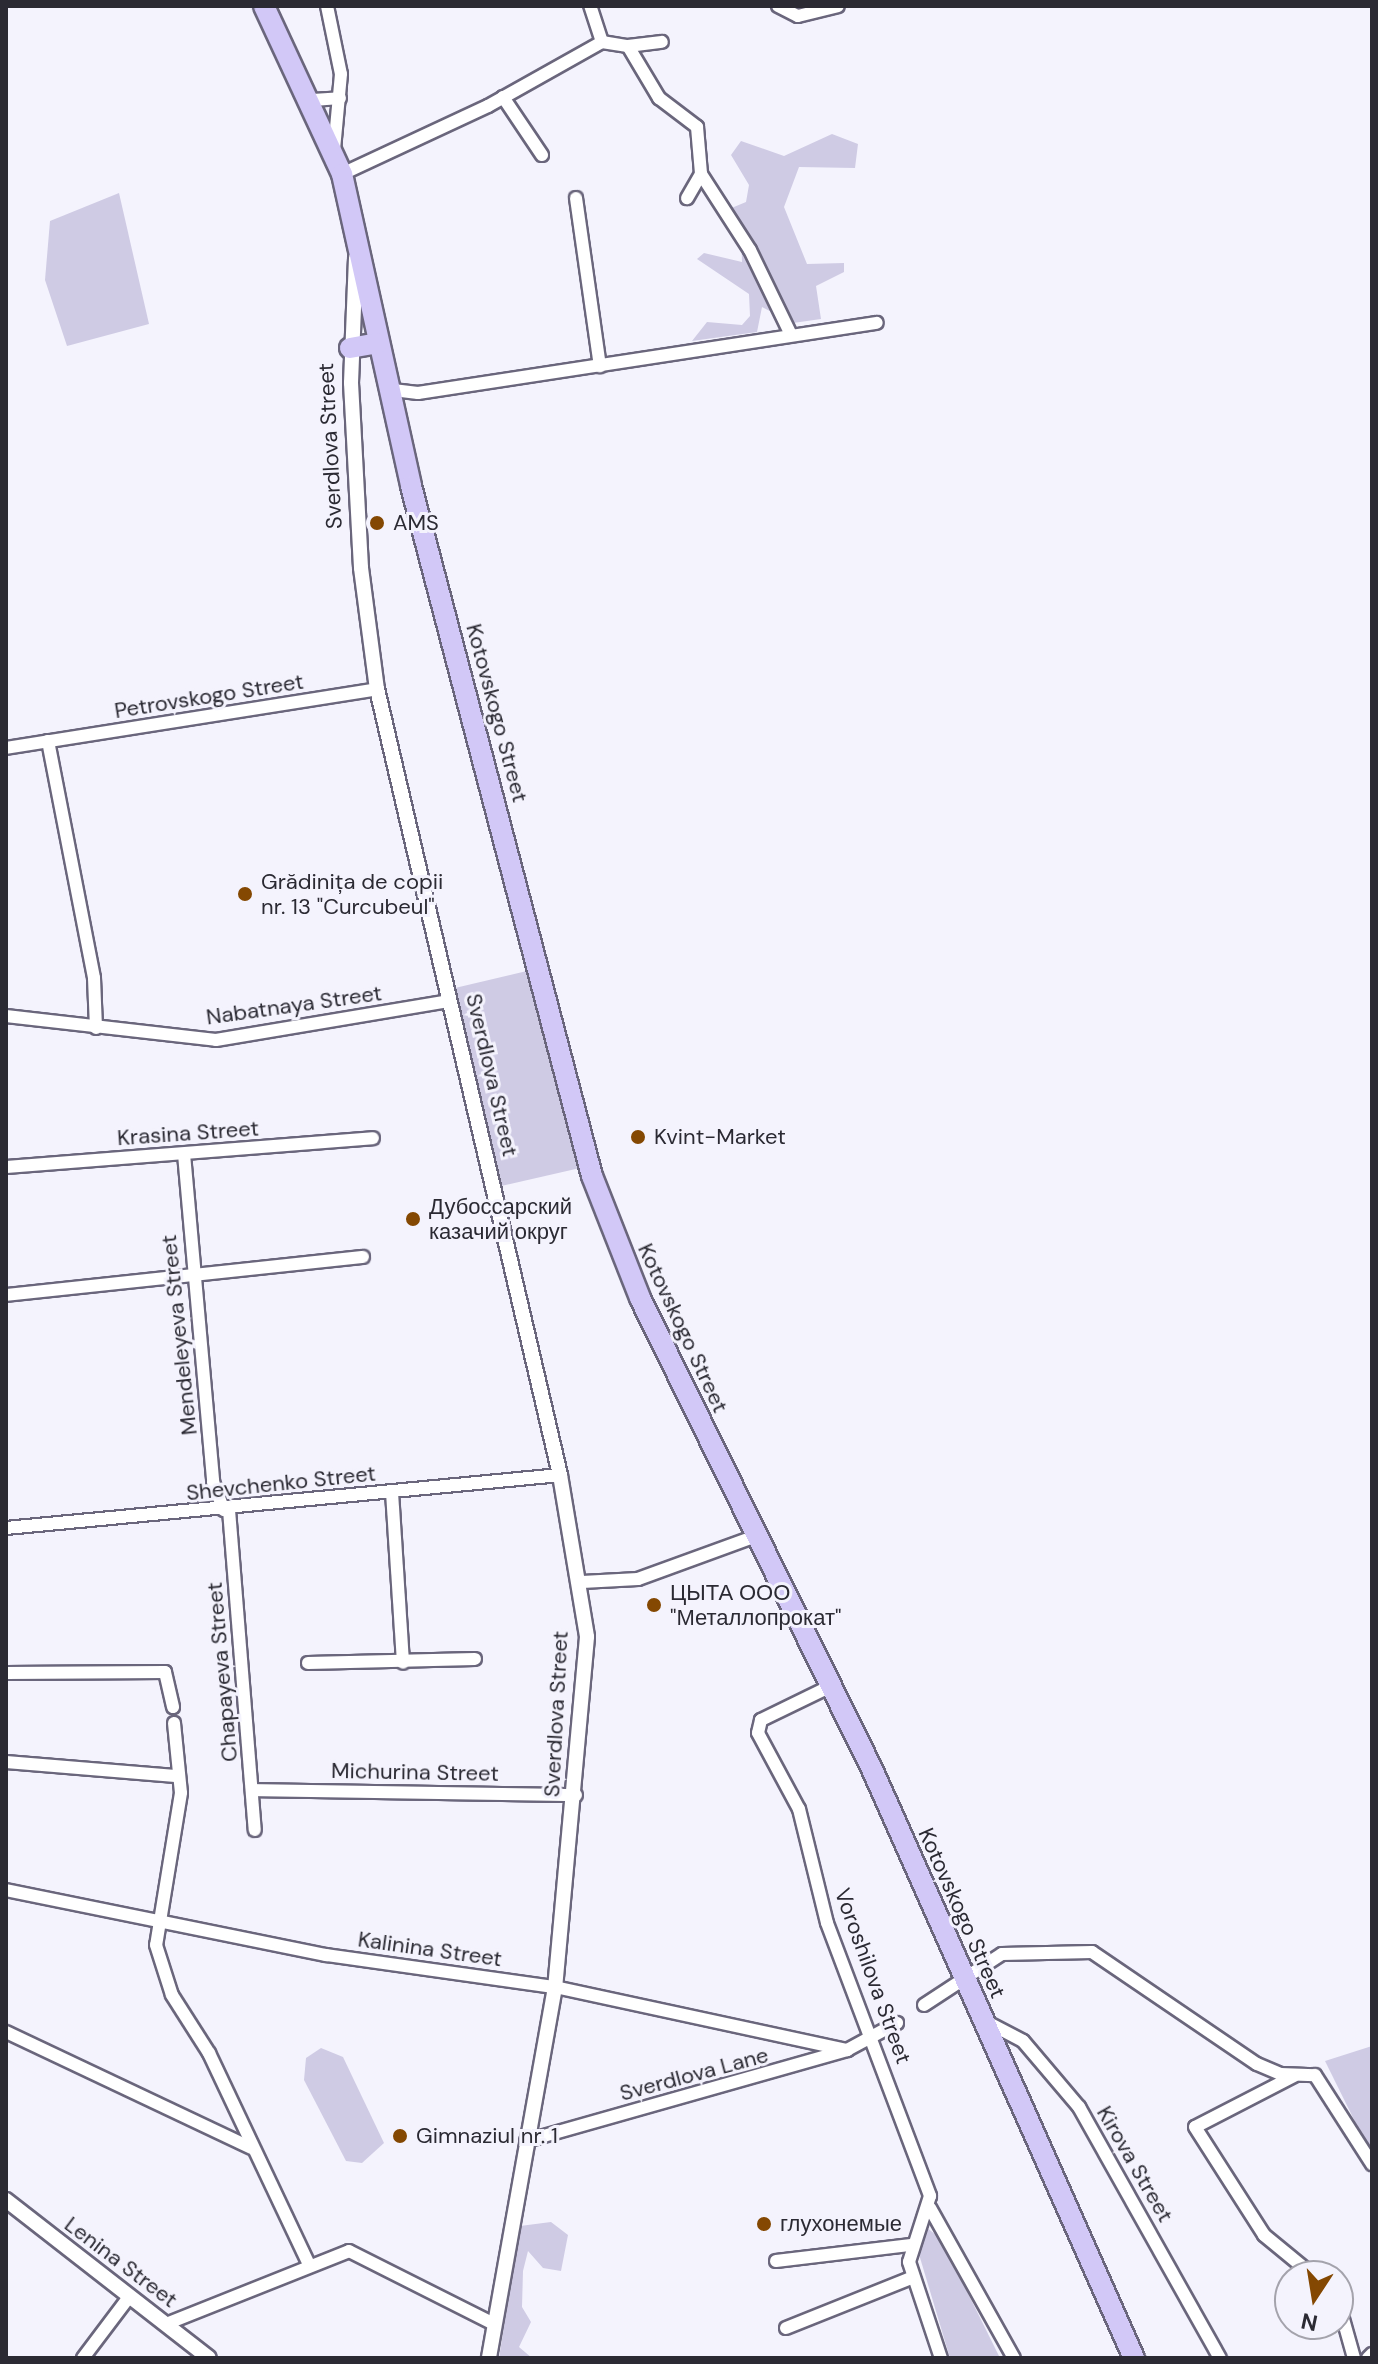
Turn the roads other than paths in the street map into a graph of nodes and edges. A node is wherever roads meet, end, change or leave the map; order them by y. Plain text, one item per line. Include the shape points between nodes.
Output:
1 (264, 6) edge
2 (327, 6) edge
3 (590, 6) edge
4 (778, 6) edge
5 (838, 6) edge
6 (602, 42) junction
7 (662, 42) dead end
8 (628, 46) junction
9 (503, 97) junction
10 (340, 98) junction
11 (313, 100) junction
12 (334, 149) junction
13 (542, 155) dead end
14 (342, 174) junction
15 (701, 174) junction
16 (576, 198) dead end
17 (687, 198) dead end
18 (356, 258) junction
19 (877, 323) dead end
20 (791, 335) junction
21 (378, 343) junction
22 (350, 348) junction
23 (600, 366) junction
24 (393, 390) junction
25 (377, 689) junction
26 (48, 741) junction
27 (6, 748) edge
28 (450, 1001) junction
29 (6, 1016) edge
30 (96, 1028) junction
31 (373, 1138) dead end
32 (184, 1154) junction
33 (6, 1167) edge
34 (363, 1257) dead end
35 (191, 1277) junction
36 (6, 1295) edge
37 (560, 1475) junction
38 (392, 1492) junction
39 (226, 1510) junction
40 (6, 1528) edge
41 (756, 1536) junction
42 (582, 1582) junction
43 (475, 1659) dead end
44 (308, 1663) dead end
45 (403, 1663) junction
46 (6, 1673) edge
47 (831, 1686) junction
48 (173, 1707) dead end
49 (174, 1723) dead end
50 (6, 1762) edge
51 (175, 1776) junction
52 (253, 1790) junction
53 (576, 1795) junction
54 (255, 1830) dead end
55 (6, 1890) edge
56 (156, 1921) junction
57 (963, 1976) junction
58 (555, 1987) junction
59 (924, 2005) dead end
60 (983, 2020) junction
61 (897, 2023) dead end
62 (6, 2032) edge
63 (870, 2040) junction
64 (847, 2050) junction
65 (1294, 2076) junction
66 (526, 2141) junction
67 (251, 2148) junction
68 (1372, 2164) edge
69 (6, 2200) edge
70 (930, 2208) junction
71 (911, 2245) junction
72 (1294, 2260) edge
73 (776, 2261) dead end
74 (308, 2262) junction
75 (911, 2278) junction
76 (129, 2297) junction
77 (166, 2324) junction
78 (494, 2324) junction
79 (786, 2328) dead end
80 (83, 2358) edge
81 (209, 2358) edge
82 (489, 2358) edge
83 (941, 2358) edge
84 (1014, 2358) edge
85 (1134, 2358) edge
86 (1220, 2358) edge

1 - 11 highway, Sverdlova Street
2 - 10 street
3 - 6 street
4 - 5 street via 798,16
6 - 8 street
6 - 9 street
7 - 8 street
8 - 15 street via 659,98 697,127
9 - 13 street
9 - 14 street
10 - 11 street
10 - 12 street
11 - 12 highway, Sverdlova Street
12 - 14 highway, Sverdlova Street
14 - 18 highway, Sverdlova Street
15 - 17 street
15 - 20 street via 750,250
16 - 23 street
18 - 21 highway, Kotovskogo Street
18 - 22 street, Sverdlova Street
19 - 20 street
20 - 23 street
21 - 22 highway
21 - 24 highway, Kotovskogo Street
22 - 25 street, Sverdlova Street via 361,568
23 - 24 street via 418,393
24 - 41 highway, Kotovskogo Street via 419,517 585,1154 640,1298
25 - 26 street, Petrovskogo Street
25 - 28 street, Sverdlova Street
26 - 27 street, Petrovskogo Street
26 - 30 street via 77,881
28 - 30 street, Nabatnaya Street via 216,1040
28 - 37 street, Sverdlova Street
29 - 30 street, Nabatnaya Street
31 - 32 street, Krasina Street
32 - 33 street, Krasina Street
32 - 35 street, Mendeleyeva Street
34 - 35 street
35 - 36 street
35 - 39 street, Mendeleyeva Street via 213,1482
37 - 38 street, Shevchenko Street
37 - 42 street, Sverdlova Street
38 - 39 street, Shevchenko Street
38 - 45 street
39 - 40 street, Shevchenko Street
39 - 52 street, Chapayeva Street
41 - 42 street via 638,1579
41 - 47 highway, Kotovskogo Street
42 - 53 street, Sverdlova Street via 587,1637
43 - 45 street
44 - 45 street
46 - 48 street via 159,1672 168,1675
47 - 57 highway, Kotovskogo Street
47 - 63 street, Voroshilova Street via 761,1720 758,1733 813,1844 827,1923
49 - 51 street
50 - 51 street
51 - 56 street via 181,1793 177,1831
52 - 53 street, Michurina Street
52 - 54 street, Chapayeva Street
53 - 58 street, Sverdlova Street
55 - 56 street, Kalinina Street
56 - 58 street, Kalinina Street
56 - 67 street via 172,1995 209,2053
57 - 59 street
57 - 60 highway, Kotovskogo Street
57 - 65 street via 1002,1954 1092,1952 1257,2064
58 - 64 street, Kalinina Street
58 - 66 street, Sverdlova Street
60 - 85 highway, Kotovskogo Street
60 - 86 street, Kirova Street via 1023,2041 1079,2107
61 - 63 street, Sverdlova Lane
62 - 67 street
63 - 64 street, Sverdlova Lane
63 - 70 street, Voroshilova Street via 910,2132
64 - 66 street, Sverdlova Lane
65 - 68 street via 1315,2075
65 - 72 street via 1195,2127 1264,2235
66 - 78 street, Sverdlova Street
67 - 74 street
69 - 76 street, Lenina Street
70 - 71 street
70 - 84 street via 947,2226
71 - 73 street
71 - 75 street
74 - 77 street
74 - 78 street via 349,2251
75 - 79 street
75 - 83 street
76 - 77 street, Lenina Street
76 - 80 street
77 - 81 street, Lenina Street
78 - 82 street, Sverdlova Street

